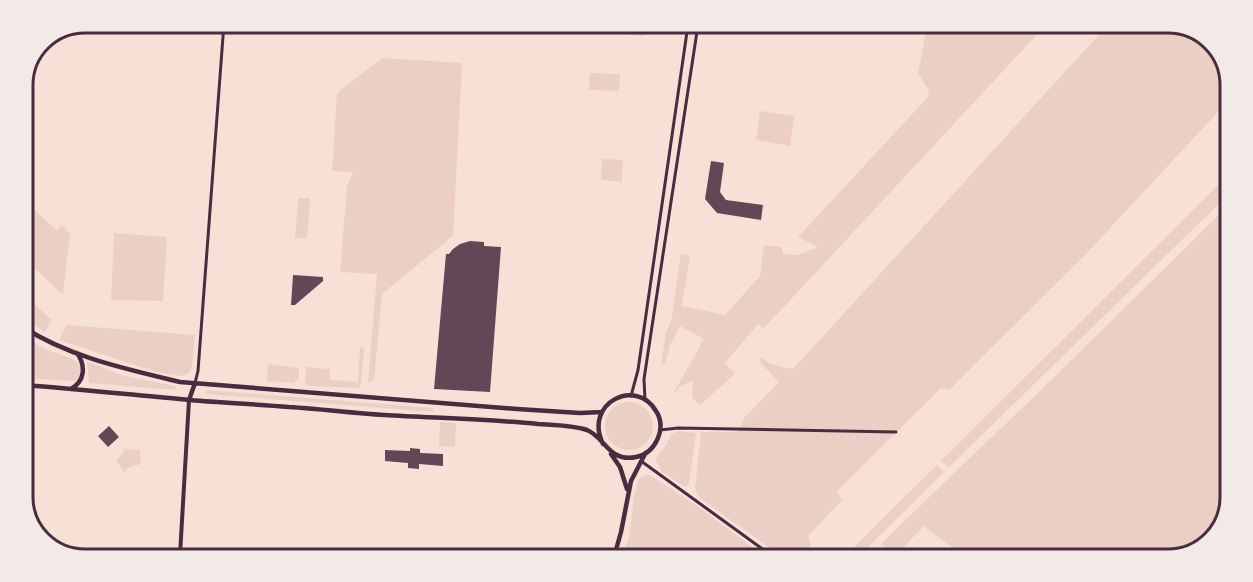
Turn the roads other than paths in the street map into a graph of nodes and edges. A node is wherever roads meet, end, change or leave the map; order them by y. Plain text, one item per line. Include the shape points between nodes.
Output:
1 (223, 33) edge
2 (687, 33) edge
3 (697, 33) edge
4 (33, 333) edge
5 (77, 353) junction
6 (195, 383) junction
7 (33, 386) edge
8 (71, 389) junction
9 (631, 396) junction
10 (189, 400) junction
11 (645, 400) junction
12 (602, 412) junction
13 (660, 430) junction
14 (896, 432) dead end
15 (605, 447) junction
16 (645, 454) junction
17 (641, 461) junction
18 (628, 492) junction
19 (180, 549) edge
20 (616, 549) edge
21 (763, 549) edge

1 - 6 street
2 - 9 street
3 - 11 street via 644,379
4 - 5 main road
5 - 6 main road via 148,375
5 - 8 main road via 83,372 79,383
6 - 10 main road
6 - 12 main road via 517,409
7 - 8 main road
8 - 10 main road
9 - 11 main road
9 - 12 main road via 611,401
10 - 15 main road via 562,426 589,431
10 - 19 street
11 - 13 main road via 659,417
12 - 15 main road via 598,428
13 - 14 street
13 - 16 main road via 655,444
15 - 16 main road via 626,458
15 - 18 main road via 620,467
16 - 17 main road
17 - 18 main road
17 - 21 street
18 - 20 main road

